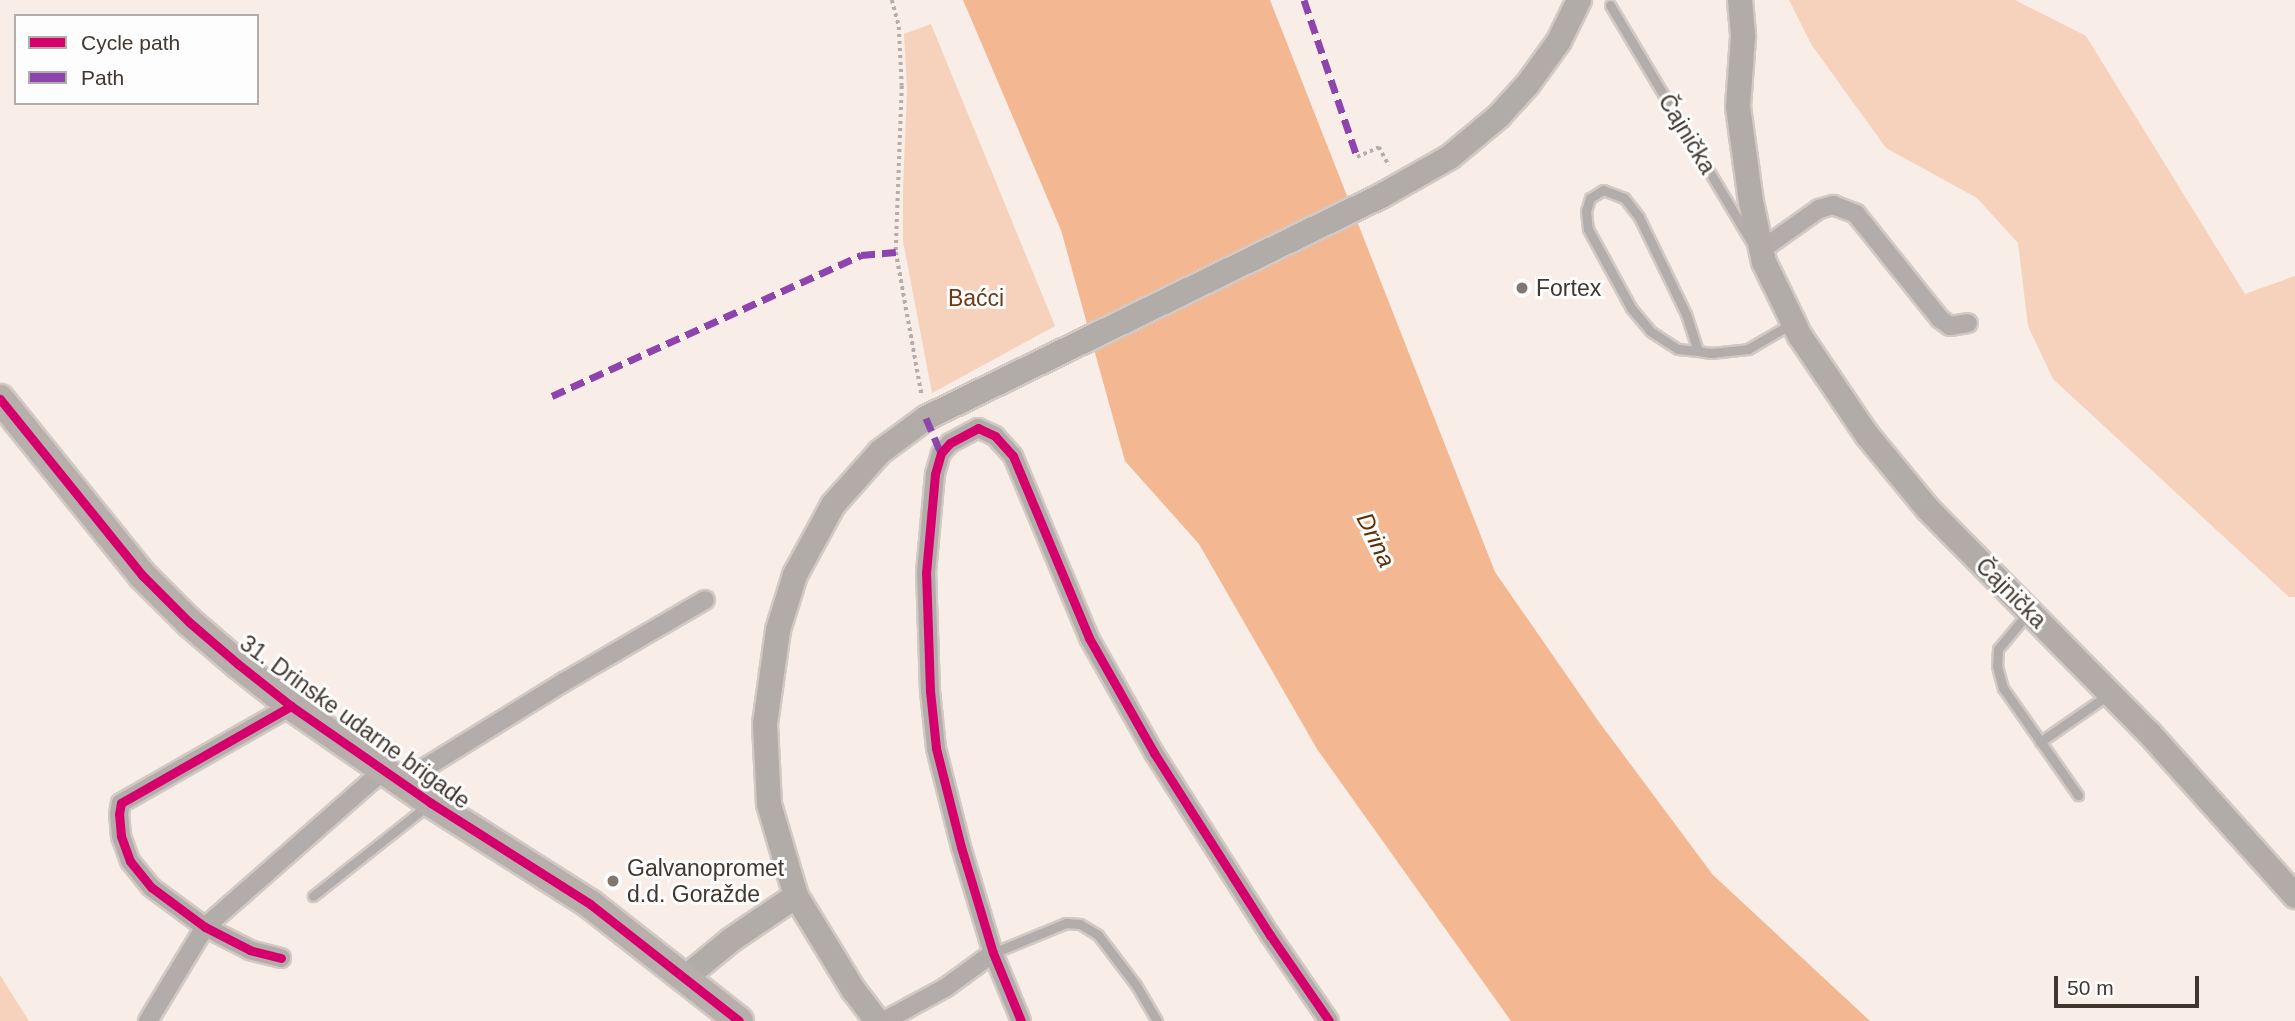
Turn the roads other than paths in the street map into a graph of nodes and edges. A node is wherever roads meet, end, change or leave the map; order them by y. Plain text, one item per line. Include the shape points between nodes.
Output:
1 (1580, 0) edge
2 (1740, 0) edge
3 (1610, 5) dead end
4 (1763, 256) junction
5 (1793, 323) junction
6 (1968, 323) dead end
7 (1698, 351) junction
8 (0, 399) edge
9 (705, 600) dead end
10 (2029, 612) junction
11 (2110, 693) junction
12 (291, 706) junction
13 (2040, 742) junction
14 (393, 776) junction
15 (2078, 796) dead end
16 (431, 803) junction
17 (313, 896) dead end
18 (796, 896) junction
19 (2295, 896) edge
20 (205, 927) junction
21 (993, 953) junction
22 (281, 958) dead end
23 (686, 977) junction
24 (148, 1021) edge
25 (739, 1021) edge
26 (877, 1021) edge
27 (884, 1021) edge
28 (1021, 1021) edge
29 (1157, 1021) edge
30 (1329, 1021) edge

1 - 18 main road via 1559,41 1528,84 1499,116 1450,157 1390,191 926,418 880,452 833,505 803,559 782,617 768,691 769,804
2 - 4 main road, Čajnička via 1741,145
3 - 4 lane, Čajnička
4 - 5 main road, Čajnička
4 - 6 street via 1819,209 1833,205 1856,214 1940,319 1950,326
5 - 7 lane via 1748,349
5 - 10 main road, Čajnička via 1867,435 1928,509
7 - 7 lane via 1678,349 1650,331 1631,308 1588,229 1590,198 1603,190 1614,192 1639,217 1686,314
8 - 12 main road, 31. Drinske udarne brigade via 142,575 189,622
9 - 14 street
10 - 11 main road, Čajnička
10 - 13 lane via 1998,649 1997,666 2003,688
11 - 13 lane
11 - 19 main road, Čajnička
12 - 14 main road, 31. Drinske udarne brigade
12 - 20 street via 121,803 121,836 130,861 151,887
13 - 15 lane
14 - 16 main road, 31. Drinske udarne brigade
14 - 20 street
16 - 17 lane
16 - 23 main road, 31. Drinske udarne brigade via 590,904
18 - 23 main road
18 - 26 main road
20 - 22 street via 250,950
20 - 24 street
21 - 27 street via 945,988
21 - 28 street
21 - 29 lane via 1066,923 1080,924 1098,935
21 - 30 street via 936,748 926,573 941,453 978,428 995,436 1013,456 1089,638 1169,776
23 - 25 main road, 31. Drinske udarne brigade

